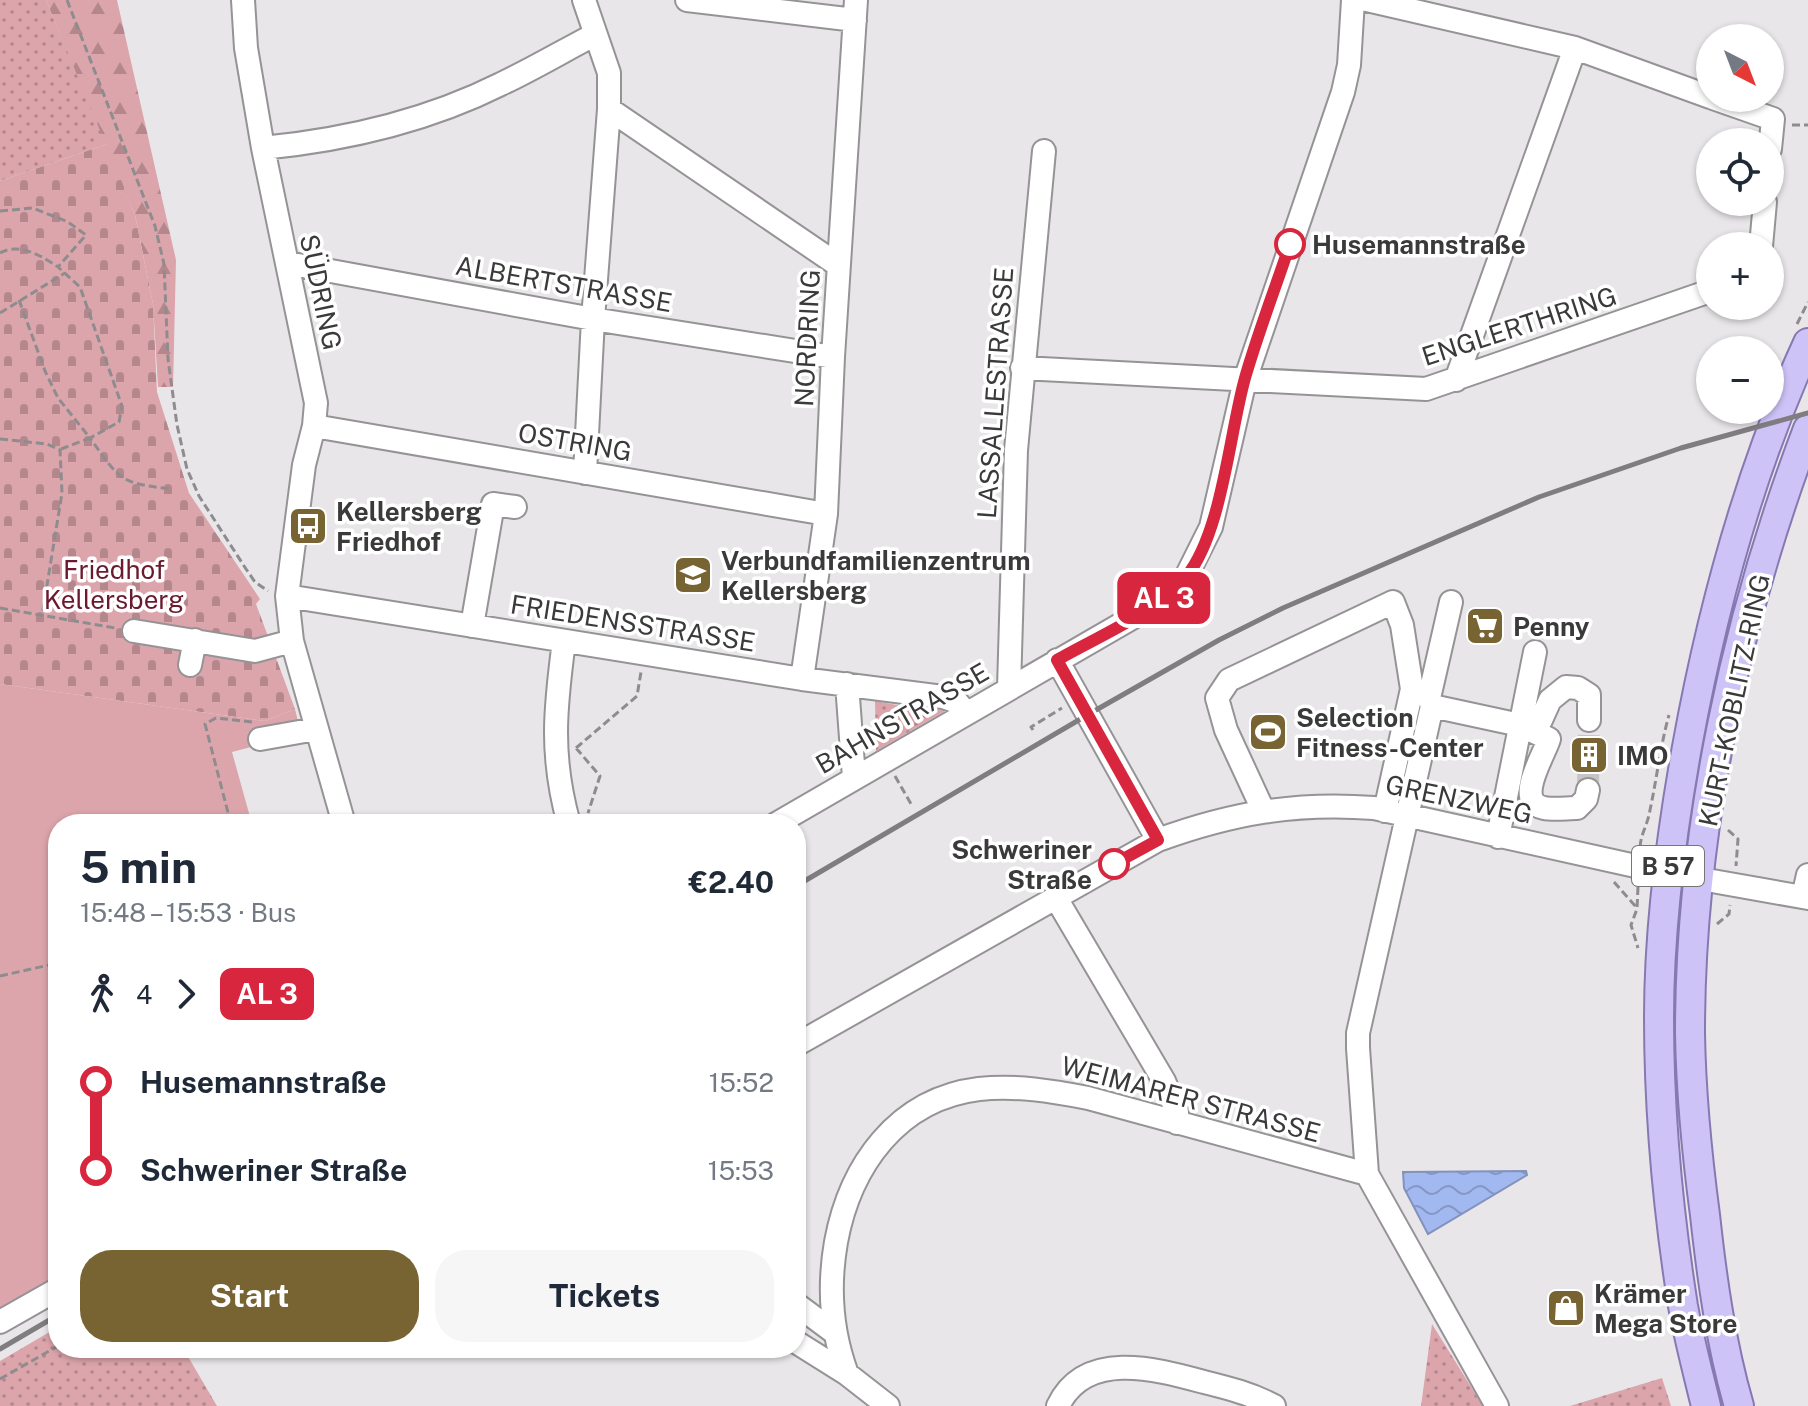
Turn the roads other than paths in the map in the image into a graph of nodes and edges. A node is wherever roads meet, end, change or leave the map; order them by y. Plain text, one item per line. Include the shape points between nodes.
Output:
1 (243, 0) edge
2 (584, 0) edge
3 (687, 0) edge
4 (1353, 0) edge
5 (1367, 0) edge
6 (856, 10) edge
7 (594, 35) junction
8 (1575, 48) junction
9 (1696, 91) edge
10 (609, 109) junction
11 (1754, 112) edge
12 (1772, 128) edge
13 (263, 148) junction
14 (1044, 151) dead end
15 (287, 263) junction
16 (838, 265) junction
17 (1696, 296) edge
18 (593, 319) junction
19 (1808, 343) edge
20 (833, 357) junction
21 (1022, 368) junction
22 (1245, 380) junction
23 (1456, 380) junction
24 (314, 426) junction
25 (1808, 429) edge
26 (585, 473) junction
27 (515, 507) dead end
28 (826, 514) junction
29 (287, 596) junction
30 (1451, 602) dead end
31 (472, 626) junction
32 (134, 631) road end
33 (195, 640) junction
34 (292, 641) junction
35 (564, 641) junction
36 (1535, 652) dead end
37 (1057, 660) junction
38 (190, 665) dead end
39 (802, 679) junction
40 (847, 684) junction
41 (1009, 688) junction
42 (1432, 706) junction
43 (966, 713) junction
44 (1589, 720) tunnel mouth
45 (1520, 725) junction
46 (316, 729) junction
47 (260, 731) road end
48 (854, 778) junction
49 (1588, 790) dead end
50 (1263, 810) junction
51 (1385, 811) junction
52 (341, 814) edge
53 (566, 814) edge
54 (793, 814) edge
55 (1408, 816) junction
56 (1498, 837) junction
57 (1158, 840) junction
58 (1667, 873) junction
59 (1698, 879) junction
60 (1806, 890) edge
61 (1056, 898) junction
62 (806, 1039) edge
63 (1177, 1123) junction
64 (1367, 1174) junction
65 (48, 1295) edge
66 (806, 1311) edge
67 (0, 1322) edge
68 (835, 1333) junction
69 (806, 1348) edge
70 (847, 1374) junction
71 (888, 1406) edge
72 (1058, 1406) edge
73 (1274, 1406) edge
74 (1497, 1406) edge
75 (1706, 1406) edge
76 (1739, 1406) edge

1 - 13 street, SÜDRING
2 - 7 street
3 - 6 street
4 - 22 street via 1343,92
5 - 8 street
6 - 16 street, NORDRING
7 - 10 street via 609,73
7 - 13 street via 448,107 377,130
8 - 9 street
8 - 23 street
10 - 16 street
10 - 18 street
11 - 12 street via 1773,119
13 - 15 street, SÜDRING
14 - 21 street, LASSALLESTRASSE
15 - 18 street, ALBERTSTRASSE
15 - 24 street, SÜDRING via 316,403
16 - 20 street, NORDRING
17 - 23 street, ENGLERTHRING
18 - 20 street, ALBERTSTRASSE
18 - 26 street
19 - 58 main road, KURT-KOBLITZ-RING / B 57 via 1756,475 1704,653
20 - 28 street, NORDRING
21 - 22 street, ENGLERTHRING
21 - 41 street, LASSALLESTRASSE
22 - 23 street, ENGLERTHRING via 1426,389
22 - 37 street via 1211,527 1186,577 1163,600
24 - 26 street, OSTRING
24 - 29 street, SÜDRING
25 - 59 main road, KURT-KOBLITZ-RING / B 57 via 1783,494 1747,621 1720,740
26 - 28 street, OSTRING
27 - 31 street via 493,504
28 - 39 street, NORDRING
29 - 31 street, FRIEDENSSTRASSE
29 - 34 street, SÜDRING
30 - 42 street via 1429,698
31 - 35 street, FRIEDENSSTRASSE
32 - 33 street
33 - 34 street via 255,651
33 - 38 street
34 - 46 street, SÜDRING
35 - 39 street, FRIEDENSSTRASSE
35 - 53 street via 554,743
36 - 45 street
37 - 41 street, BAHNSTRASSE
37 - 57 street
39 - 40 street, FRIEDENSSTRASSE
40 - 43 street, FRIEDENSSTRASSE via 943,697
40 - 48 street
41 - 43 street, BAHNSTRASSE
42 - 45 street
42 - 55 street
43 - 48 street, BAHNSTRASSE
44 - 45 street via 1589,695 1566,687 1550,700 1541,720
45 - 49 street via 1549,739 1532,780 1530,793 1536,805 1577,808
45 - 56 street
46 - 47 street
46 - 52 street, SÜDRING
48 - 54 street, BAHNSTRASSE
50 - 51 street, GRENZWEG via 1334,805
50 - 51 street via 1217,698 1229,680 1393,602 1412,689
50 - 57 street, GRENZWEG
51 - 55 street, GRENZWEG
55 - 56 street, GRENZWEG
55 - 64 street via 1358,1033
56 - 58 street, GRENZWEG
57 - 61 street, GRENZWEG
58 - 59 street, GRENZWEG
58 - 75 main road, KURT-KOBLITZ-RING / B 57 via 1659,1016 1664,1156 1684,1307
59 - 60 street
59 - 76 main road, KURT-KOBLITZ-RING / B 57 via 1690,1034 1698,1159 1712,1278
61 - 62 street, GRENZWEG
61 - 63 street via 1164,1081
63 - 64 street, WEIMARER STRASSE
63 - 68 street, WEIMARER STRASSE via 1088,1098 1013,1088 977,1089 920,1110 875,1147 849,1192 832,1265
64 - 74 street
65 - 67 street
66 - 68 street
68 - 70 street, WEIMARER STRASSE
69 - 70 street
70 - 71 street
72 - 73 street via 1064,1394 1090,1374 1130,1367 1231,1389

